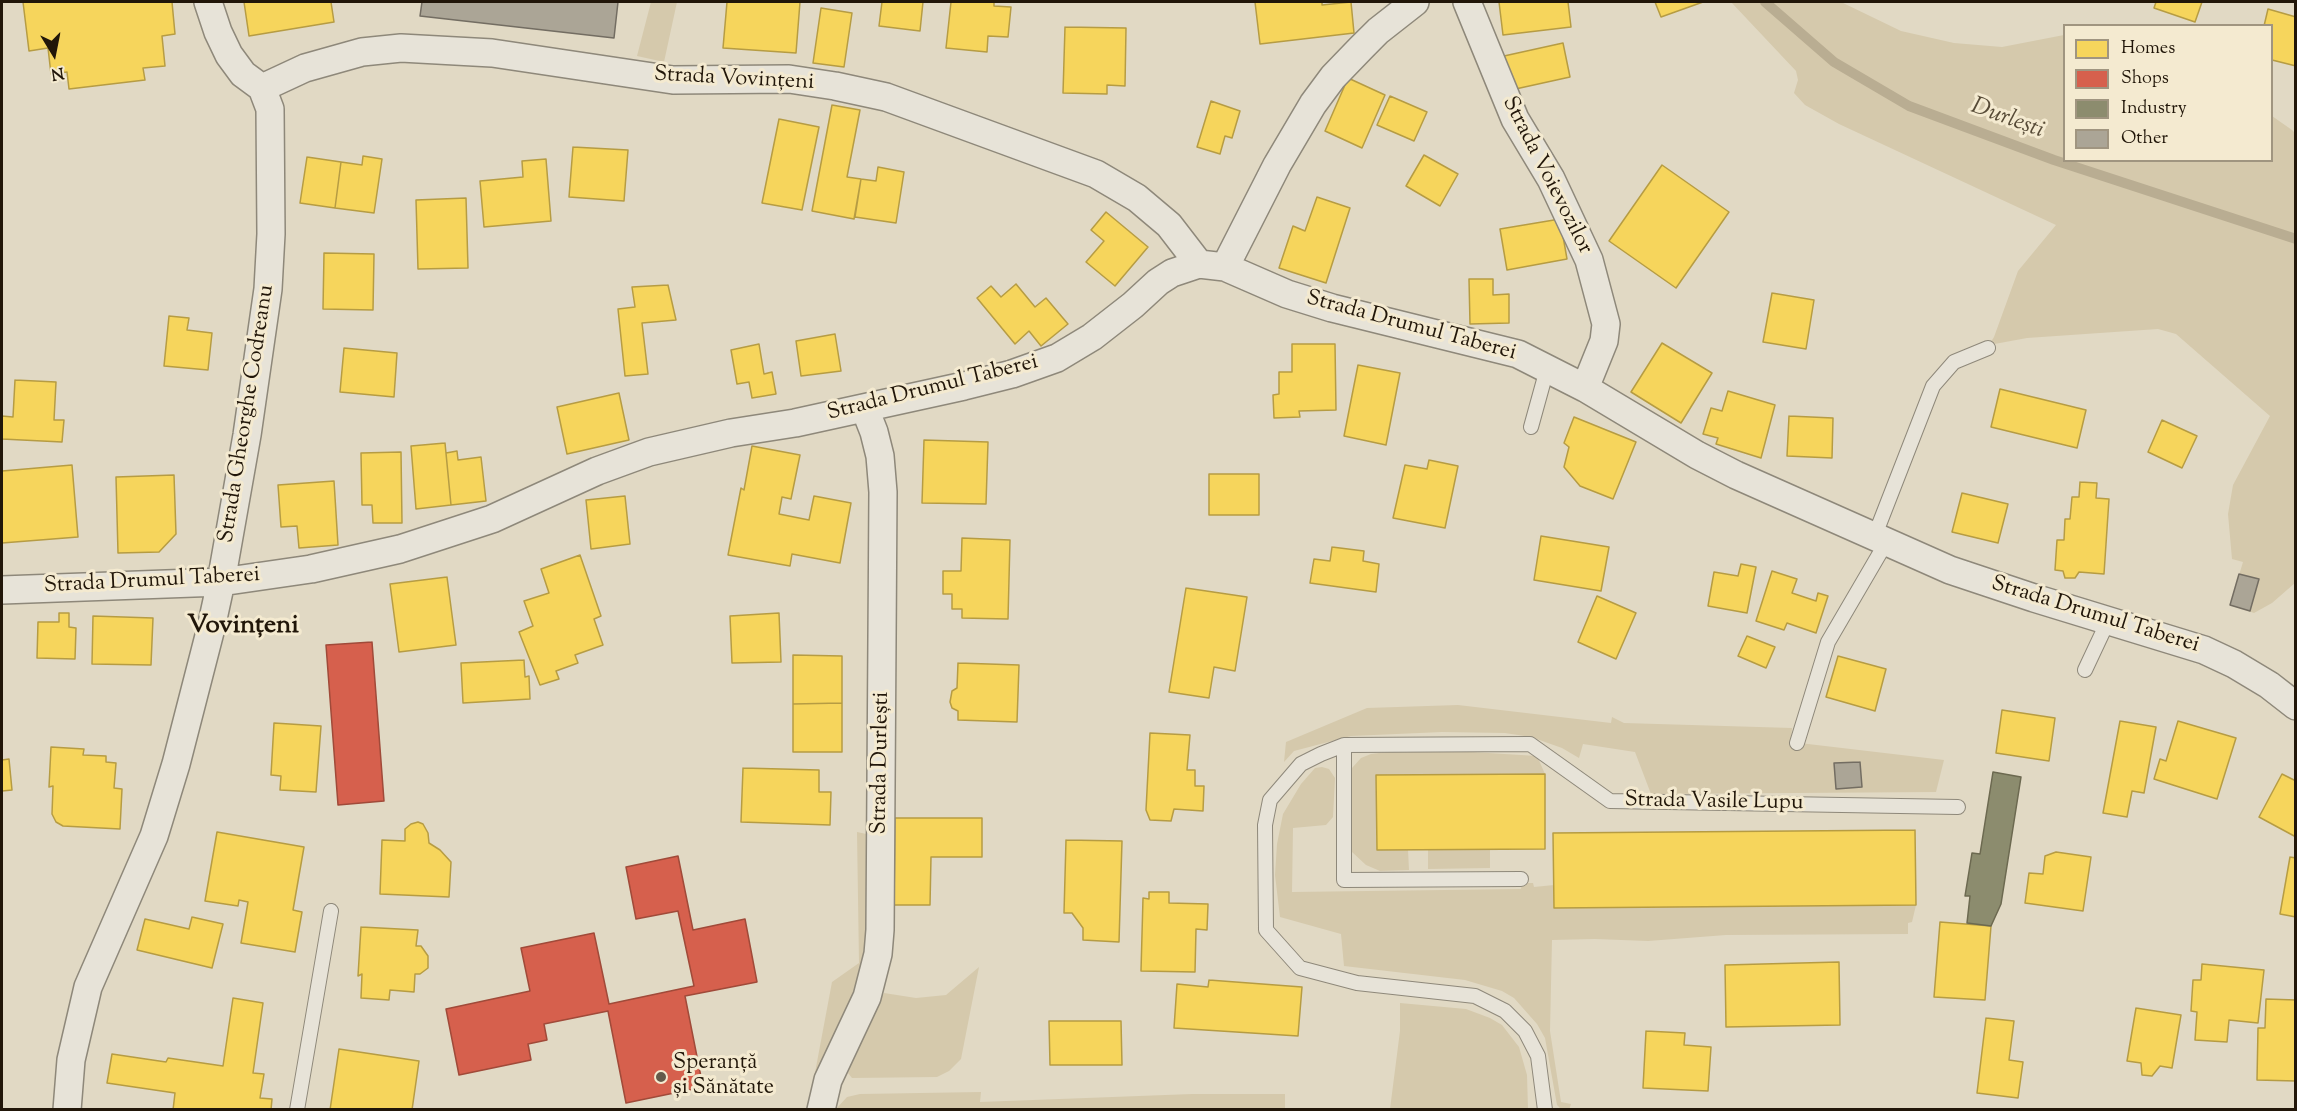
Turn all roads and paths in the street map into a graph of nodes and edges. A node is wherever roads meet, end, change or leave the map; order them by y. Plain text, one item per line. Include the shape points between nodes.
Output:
1 (208, 2) edge
2 (1415, 2) edge
3 (1467, 2) edge
4 (262, 88) junction
5 (1212, 266) junction
6 (1988, 348) dead end
7 (1547, 369) junction
8 (1585, 388) junction
9 (865, 409) junction
10 (1531, 427) dead end
11 (1881, 538) junction
12 (221, 582) junction
13 (2, 590) edge
14 (2108, 621) junction
15 (2085, 670) dead end
16 (2295, 706) edge
17 (1797, 743) dead end
18 (1344, 746) junction
19 (1958, 807) dead end
20 (1521, 879) dead end
21 (331, 911) dead end
22 (67, 1110) edge
23 (297, 1110) edge
24 (821, 1110) edge
25 (1545, 1110) edge

1 - 4 street via 230,55 243,74
2 - 5 street via 1378,31 1333,77
3 - 8 street, Strada Voievozilor via 1515,119 1551,179 1589,260 1606,324 1604,341
4 - 5 street, Strada Vovințeni via 314,65 362,51 401,48 492,53 673,80 789,79 836,86 886,97 1095,174 1137,198
4 - 12 street, Strada Gheorghe Codreanu via 270,110 272,234 268,289
5 - 7 street, Strada Drumul Taberei via 1332,308 1518,354
5 - 9 street, Strada Drumul Taberei via 1172,273 1092,337 1057,358 1012,374
6 - 11 lane via 1954,362 1933,386
7 - 8 street, Strada Drumul Taberei
7 - 10 lane
8 - 11 street, Strada Drumul Taberei via 1736,475
9 - 12 street, Strada Drumul Taberei via 649,452 492,519 400,549
9 - 24 street, Strada Durlești via 880,456 883,492 878,954 867,997 828,1080
11 - 14 street, Strada Drumul Taberei via 1959,573
11 - 17 lane via 1828,642
12 - 13 street, Strada Drumul Taberei
12 - 22 street, Strada Gheorghe Codreanu via 154,836 88,987 71,1060
14 - 15 lane
14 - 16 street, Strada Drumul Taberei via 2204,650 2270,685
18 - 19 lane, Strada Vasile Lupu via 1530,744 1610,801
18 - 20 lane via 1344,880
18 - 25 lane, Strada Vasile Lupu via 1301,764 1270,800 1264,825 1266,930 1300,968 1357,983 1475,996 1505,1011 1525,1030 1538,1056
21 - 23 lane

